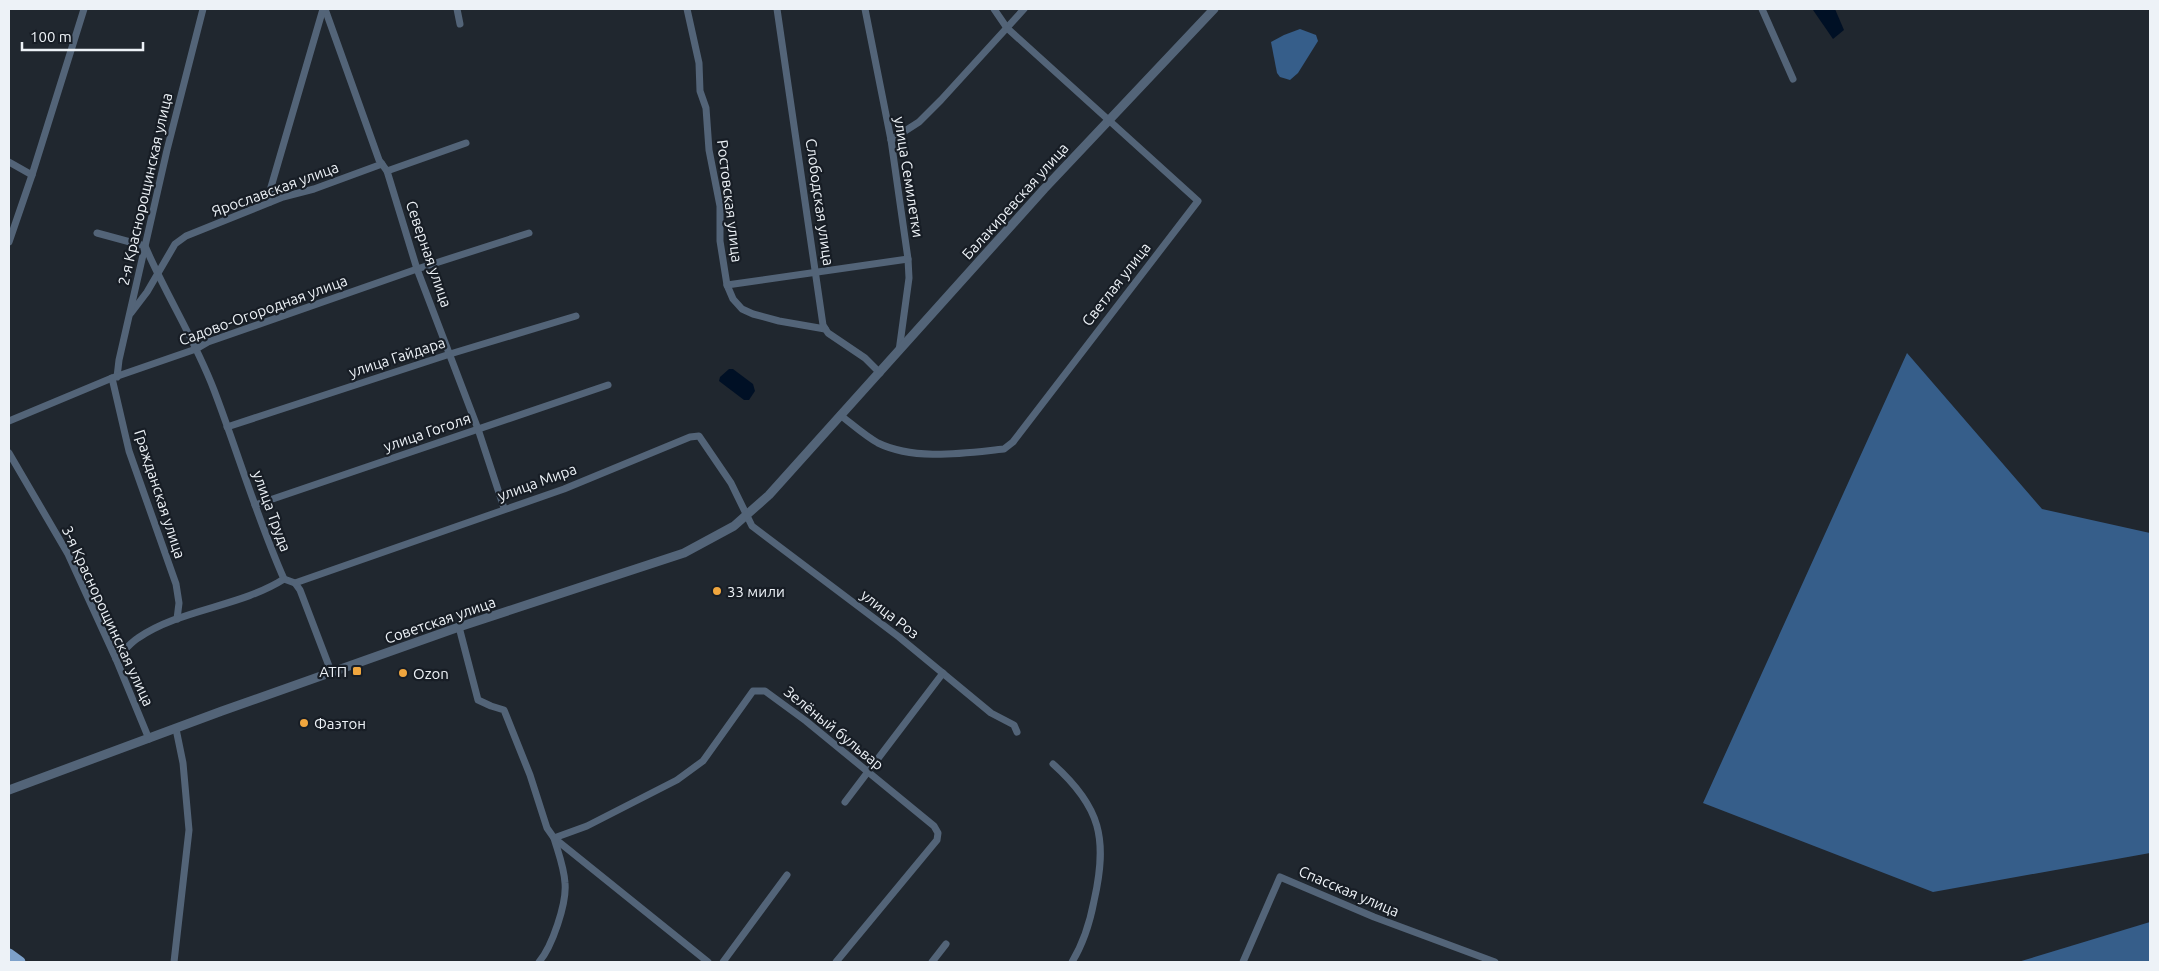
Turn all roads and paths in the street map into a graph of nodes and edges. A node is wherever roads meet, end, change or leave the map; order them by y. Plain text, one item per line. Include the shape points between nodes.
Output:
1 (84, 9) edge
2 (203, 9) edge
3 (324, 9) edge
4 (458, 9) edge
5 (687, 9) edge
6 (777, 9) edge
7 (865, 9) edge
8 (994, 9) edge
9 (1024, 9) edge
10 (1214, 9) edge
11 (1762, 9) edge
12 (460, 24) dead end
13 (1007, 28) junction
14 (1793, 80) dead end
15 (1108, 120) junction
16 (891, 140) junction
17 (466, 143) dead end
18 (9, 162) edge
19 (382, 164) junction
20 (387, 171) junction
21 (32, 175) junction
22 (270, 202) junction
23 (97, 232) dead end
24 (529, 233) dead end
25 (9, 242) edge
26 (145, 246) junction
27 (908, 259) junction
28 (417, 269) junction
29 (816, 272) junction
30 (157, 275) junction
31 (728, 285) junction
32 (129, 315) junction
33 (576, 316) dead end
34 (825, 328) junction
35 (196, 350) junction
36 (899, 351) junction
37 (450, 354) junction
38 (880, 373) junction
39 (114, 377) junction
40 (608, 385) dead end
41 (840, 415) junction
42 (9, 420) edge
43 (227, 427) junction
44 (478, 429) junction
45 (9, 453) edge
46 (255, 505) junction
47 (504, 508) junction
48 (747, 516) junction
49 (284, 580) junction
50 (295, 582) junction
51 (177, 619) junction
52 (459, 627) junction
53 (116, 659) junction
54 (942, 673) junction
55 (332, 674) junction
56 (176, 729) junction
57 (1017, 732) dead end
58 (149, 739) junction
59 (1053, 764) dead end
60 (868, 772) junction
61 (9, 790) edge
62 (845, 802) dead end
63 (554, 838) junction
64 (787, 874) dead end
65 (946, 944) dead end
66 (9, 954) edge
67 (20, 962) edge
68 (174, 962) edge
69 (539, 962) edge
70 (708, 962) edge
71 (723, 962) edge
72 (836, 962) edge
73 (932, 962) edge
74 (1072, 962) edge
75 (1243, 962) edge
76 (1495, 962) edge

1 - 21 street
2 - 26 street, 2-я Краснорощинская улица
3 - 19 street, Северная улица
3 - 22 street via 271,187
4 - 12 street
5 - 31 street, Ростовская улица via 706,108 709,150 720,206 720,242
6 - 29 street, Слободская улица
7 - 16 street, улица Семилетки
8 - 13 street, Светлая улица
9 - 13 street
10 - 15 street, Балакиревская улица
11 - 14 street
13 - 15 street, Светлая улица
13 - 16 street via 919,122
15 - 36 street, Балакиревская улица
15 - 41 street, Светлая улица via 1198,201 1013,442 1004,449 980,451 936,454 905,451 877,442
16 - 27 street, улица Семилетки
17 - 20 street
18 - 21 street
19 - 20 street, Северная улица
19 - 22 street, Ярославская улица
20 - 28 street, Северная улица
21 - 25 street
22 - 30 street, Ярославская улица via 181,240 175,244
23 - 26 street
24 - 28 street, Садово-Огородная улица
26 - 30 street, улица Труда
26 - 32 street, 2-я Краснорощинская улица
27 - 29 street
27 - 36 street, улица Семилетки
28 - 35 street, Садово-Огородная улица via 208,342
28 - 37 street, Северная улица
29 - 31 street
29 - 34 street, Слободская улица via 819,309
30 - 32 street, Ярославская улица
30 - 35 street, улица Труда
31 - 34 street, Ростовская улица via 733,299 748,312 779,321
32 - 39 street, 2-я Краснорощинская улица
33 - 37 street, улица Гайдара
34 - 38 street
35 - 39 street, Садово-Огородная улица
35 - 43 street, улица Труда
36 - 38 street, Балакиревская улица
37 - 43 street, улица Гайдара
37 - 44 street, Северная улица
38 - 41 street, Балакиревская улица
39 - 42 street, Садово-Огородная улица
39 - 51 street, Гражданская улица via 129,451 176,584
40 - 44 street, улица Гоголя
41 - 48 street, Советская улица
43 - 46 street, улица Труда
44 - 46 street, улица Гоголя
44 - 47 street, Северная улица
45 - 53 street, 3-я Краснорощинская улица via 68,554
46 - 49 street, улица Труда
47 - 48 street, улица Мира via 564,489 699,436 731,483
47 - 50 street, улица Мира via 377,556
48 - 52 street, Советская улица via 684,553
48 - 54 street, улица Роз via 752,526
49 - 50 street
49 - 51 street via 209,610
50 - 55 street
51 - 53 street via 137,638
52 - 55 street, Советская улица
52 - 63 street via 478,700 504,710
53 - 58 street, 3-я Краснорощинская улица
54 - 57 street, улица Роз via 991,713 1014,725
54 - 60 street
55 - 56 street, Советская улица
56 - 58 street, Советская улица
56 - 68 street via 183,763 189,830
58 - 61 street, Советская улица
59 - 74 street via 1088,802 1099,831 1102,853 1093,908
60 - 62 street
60 - 63 street, Зелёный бульвар via 765,691 753,691 703,761 684,775 587,826
60 - 72 street, Зелёный бульвар via 934,826 938,840
63 - 69 street via 566,886 551,944
63 - 70 street
64 - 71 street
65 - 73 street
66 - 67 main road
75 - 76 street, Спасская улица via 1280,876 1374,917

